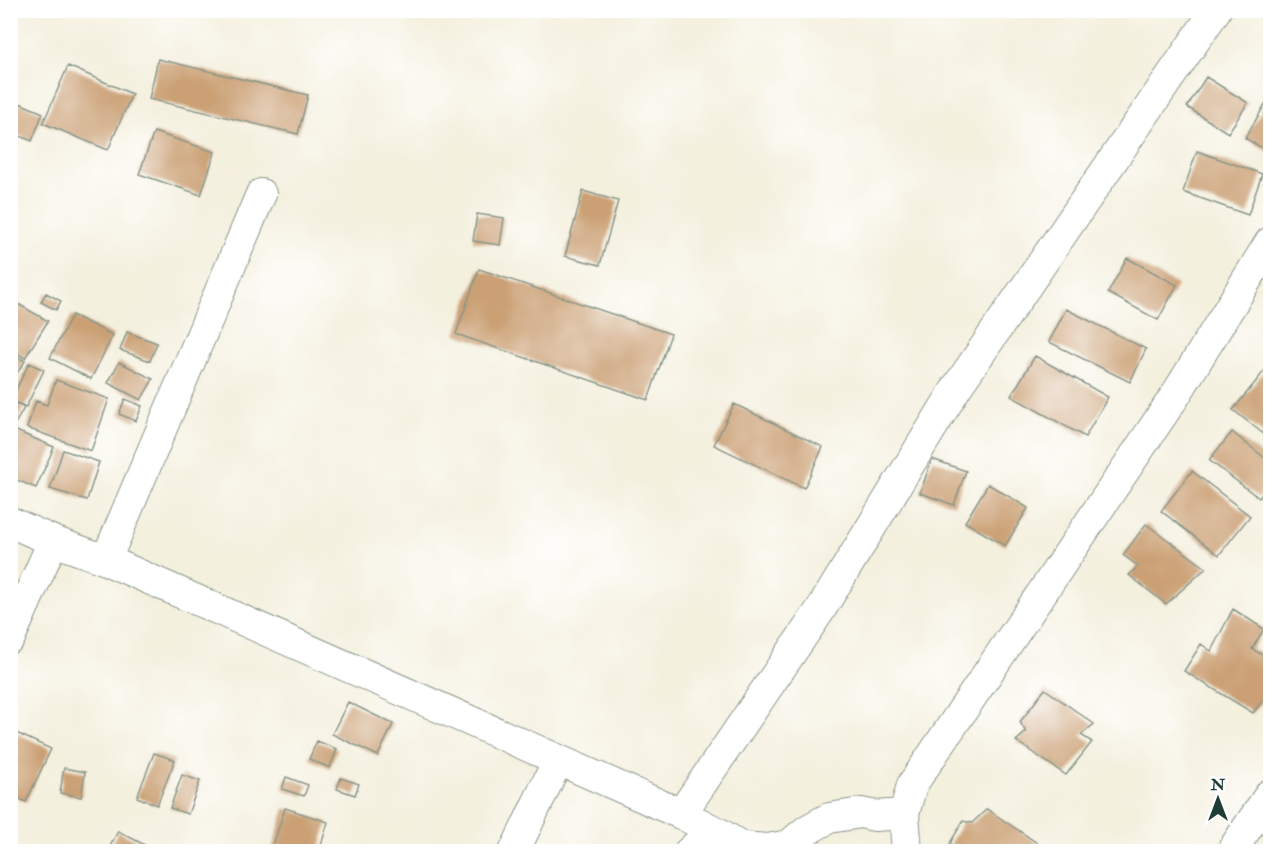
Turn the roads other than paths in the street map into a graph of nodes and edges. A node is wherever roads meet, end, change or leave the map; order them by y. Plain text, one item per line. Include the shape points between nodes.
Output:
1 (1216, 10) edge
2 (261, 194) dead end
3 (1270, 242) edge
4 (10, 522) edge
5 (53, 541) junction
6 (106, 560) junction
7 (10, 638) edge
8 (558, 759) junction
9 (1270, 794) edge
10 (681, 814) junction
11 (904, 814) junction
12 (738, 844) edge
13 (514, 852) edge
14 (689, 852) edge
15 (907, 852) edge
16 (1231, 852) edge

1 - 10 street via 957,387 821,609
2 - 6 street
3 - 11 street via 1175,396 912,786
4 - 5 street
5 - 6 street
5 - 7 street
6 - 8 street
8 - 10 street
8 - 13 street
9 - 16 street
10 - 12 street
11 - 12 street via 861,813 829,818 789,845 768,849
11 - 15 street
12 - 14 street via 698,844

